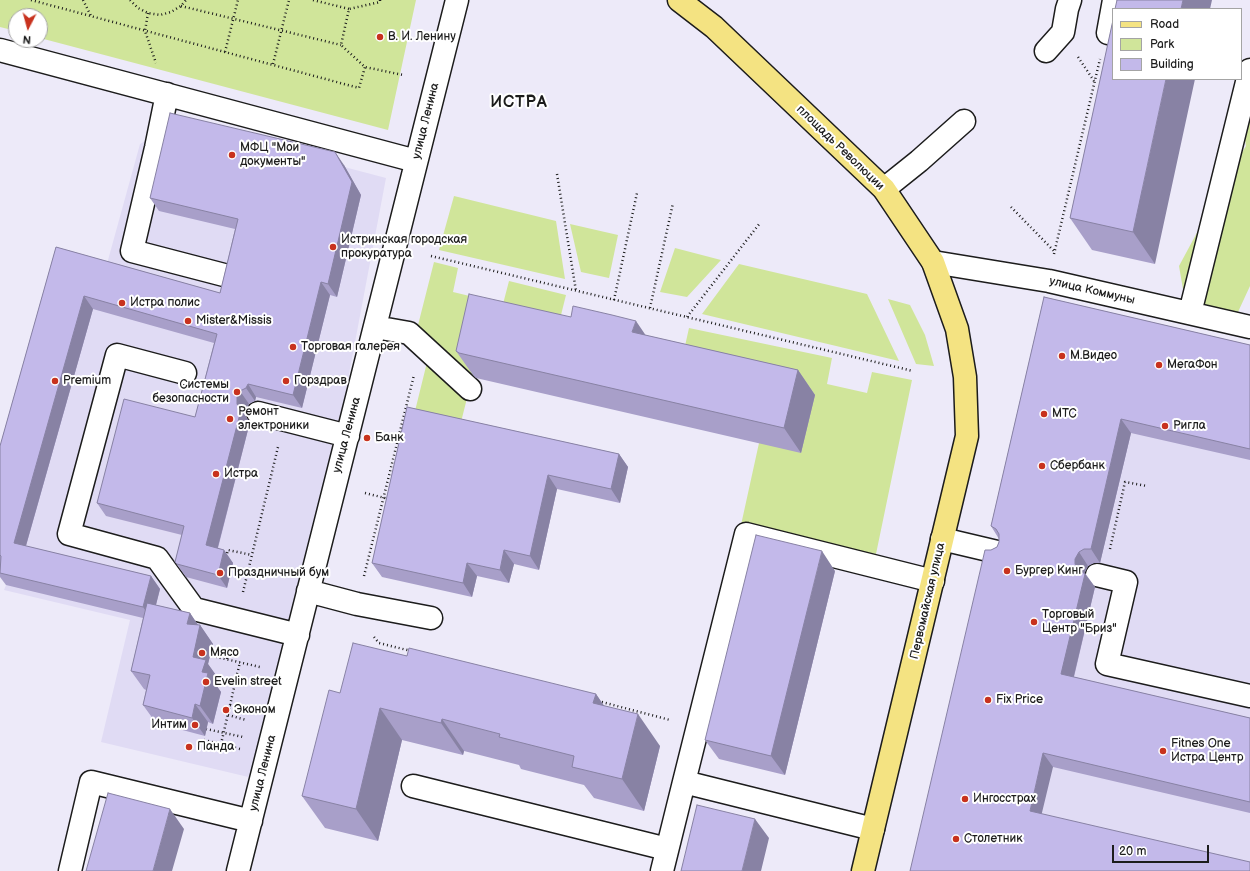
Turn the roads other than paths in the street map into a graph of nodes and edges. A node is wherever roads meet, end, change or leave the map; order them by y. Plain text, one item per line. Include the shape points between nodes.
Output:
1 (457, 0) edge
2 (679, 0) edge
3 (1070, 0) edge
4 (1112, 11) edge
5 (1108, 33) dead end
6 (0, 50) edge
7 (1046, 51) dead end
8 (1250, 70) edge
9 (167, 94) junction
10 (964, 121) dead end
11 (416, 161) junction
12 (884, 189) junction
13 (933, 262) junction
14 (224, 275) edge
15 (1190, 313) junction
16 (375, 327) junction
17 (1250, 327) edge
18 (957, 329) joint
19 (185, 373) dead end
20 (470, 389) dead end
21 (258, 413) dead end
22 (348, 436) junction
23 (942, 539) junction
24 (997, 552) edge
25 (1097, 575) dead end
26 (933, 581) junction
27 (308, 591) junction
28 (431, 618) dead end
29 (298, 635) junction
30 (1250, 696) edge
31 (684, 782) junction
32 (413, 786) dead end
33 (251, 821) junction
34 (873, 829) junction
35 (667, 849) junction
36 (70, 871) edge
37 (238, 871) edge
38 (662, 871) edge
39 (863, 871) edge

1 - 11 street, улица Ленина
2 - 12 main road, площадь Революции via 714,27
3 - 7 street via 1063,32
4 - 5 street
6 - 9 street
8 - 15 street
9 - 11 street
9 - 14 street via 132,251
10 - 12 street
11 - 16 street, улица Ленина
12 - 13 main road, площадь Революции
13 - 15 street, улица Коммуны via 1049,281
13 - 18 main road, площадь Революции
15 - 17 street, улица Коммуны
16 - 20 street via 409,333
16 - 22 street, улица Ленина
18 - 23 main road, Первомайская улица via 965,377 967,436
19 - 29 street via 117,356 69,534 157,558 194,608
21 - 22 street
22 - 27 street, улица Ленина
23 - 24 street
23 - 26 main road, Первомайская улица
25 - 30 street via 1126,582 1108,664
26 - 31 street via 746,534
26 - 34 main road, Первомайская улица
27 - 28 street via 357,604
27 - 29 street, улица Ленина
29 - 33 street, улица Ленина
31 - 34 street
31 - 35 street
32 - 35 street
33 - 36 street via 90,782
33 - 37 street, улица Ленина
34 - 39 main road, Первомайская улица
35 - 38 street

